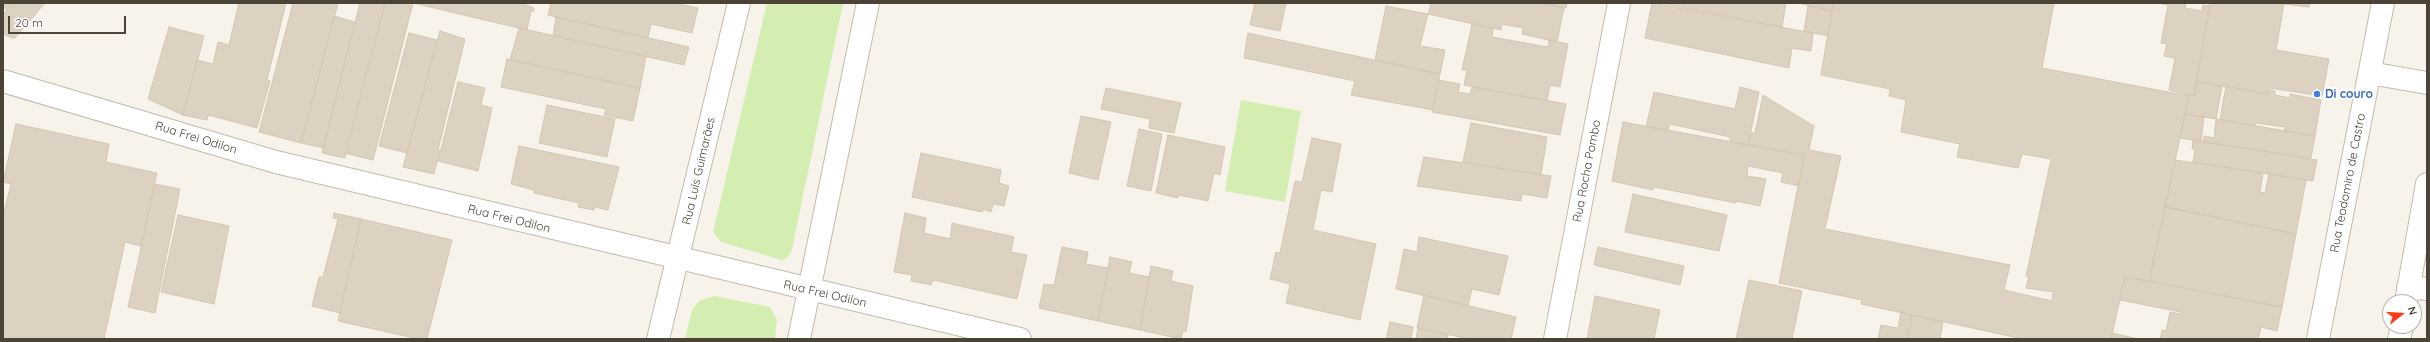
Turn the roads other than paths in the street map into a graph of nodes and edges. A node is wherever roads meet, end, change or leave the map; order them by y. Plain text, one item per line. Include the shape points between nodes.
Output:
1 (739, 3) edge
2 (868, 3) edge
3 (1619, 3) edge
4 (2384, 3) edge
5 (2370, 73) junction
6 (3, 81) edge
7 (2427, 83) edge
8 (2427, 184) edge
9 (678, 259) junction
10 (809, 290) junction
11 (2414, 293) edge
12 (658, 339) edge
13 (800, 339) edge
14 (1020, 339) edge
15 (1555, 339) edge
16 (2318, 339) edge

1 - 9 street, Rua Luís Guimarães
2 - 10 street
3 - 15 street, Rua Rocha Pombo
4 - 5 street, Rua Teodomiro de Castro
5 - 7 street
5 - 16 street, Rua Teodomiro de Castro
6 - 9 street, Rua Frei Odilon via 276,162
8 - 11 street
9 - 10 street, Rua Frei Odilon
9 - 12 street, Rua Luís Guimarães
10 - 13 street
10 - 14 street, Rua Frei Odilon

